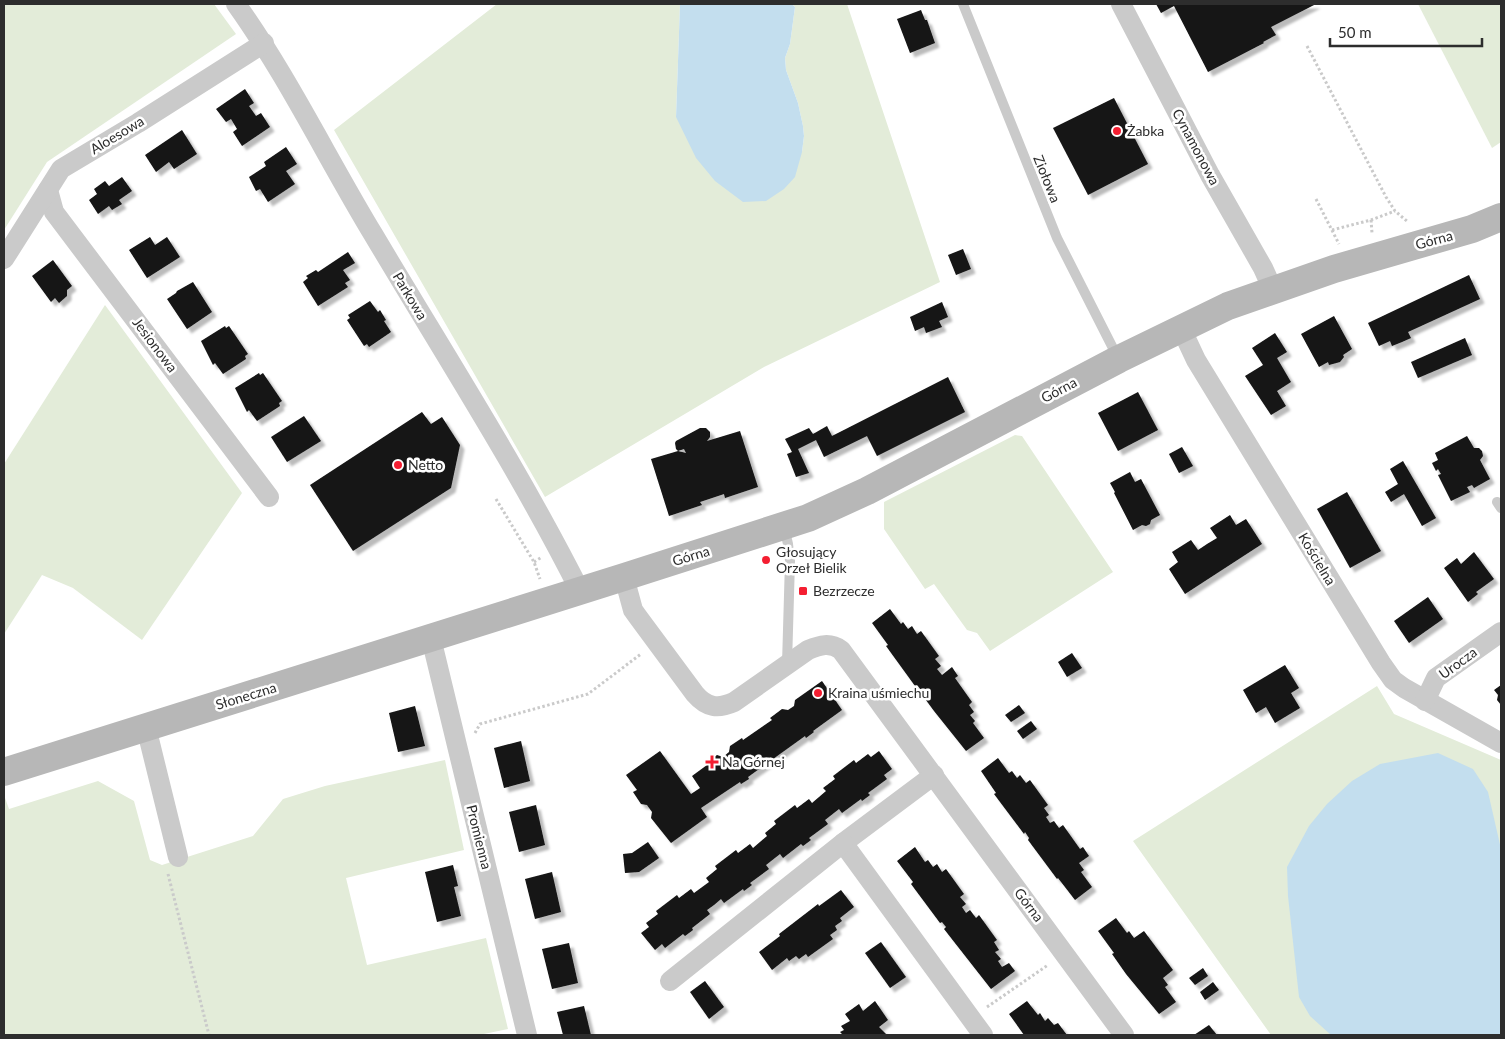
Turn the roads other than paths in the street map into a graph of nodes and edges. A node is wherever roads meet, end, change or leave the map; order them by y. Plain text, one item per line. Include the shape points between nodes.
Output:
1 (236, 4) edge
2 (963, 4) edge
3 (1121, 4) edge
4 (264, 43) junction
5 (48, 190) junction
6 (1501, 217) edge
7 (4, 259) edge
8 (1273, 290) junction
9 (1182, 328) junction
10 (1119, 359) junction
11 (269, 497) dead end
12 (784, 526) junction
13 (624, 577) junction
14 (580, 591) junction
15 (488, 620) joint
16 (1501, 632) edge
17 (431, 638) junction
18 (787, 665) junction
19 (1425, 701) junction
20 (146, 727) junction
21 (1501, 743) edge
22 (4, 772) edge
23 (934, 775) junction
24 (842, 842) junction
25 (173, 864) road end
26 (670, 981) dead end
27 (527, 1035) edge
28 (983, 1035) edge
29 (1124, 1035) edge

1 - 4 street, Parkowa
2 - 10 lane, Ziołowa via 1050,222
3 - 8 street, Cynamonowa
4 - 5 street, Aloesowa via 61,169
4 - 14 street, Parkowa via 558,547
5 - 7 street, Aloesowa
5 - 11 street, Jesionowa via 54,212
6 - 8 street, Górna via 1472,229
8 - 9 street, Górna via 1228,306
9 - 10 street, Górna
9 - 19 street, Kościelna via 1196,360 1381,663 1393,680
10 - 12 street, Górna via 862,494
12 - 13 street, Górna
12 - 18 lane via 790,561
13 - 14 street, Górna
13 - 18 street, Górna via 633,610 695,694 706,704 721,707 734,702
14 - 15 street, Górna
15 - 17 street, Słoneczna
16 - 19 street, Urocza via 1436,678
17 - 20 street, Słoneczna
17 - 27 street, Promienna
18 - 23 street, Górna via 816,646 830,644 838,648 849,658
19 - 21 street, Kościelna
20 - 22 street, Słoneczna
20 - 25 street
23 - 24 street
23 - 29 street, Górna
24 - 26 street
24 - 28 street

